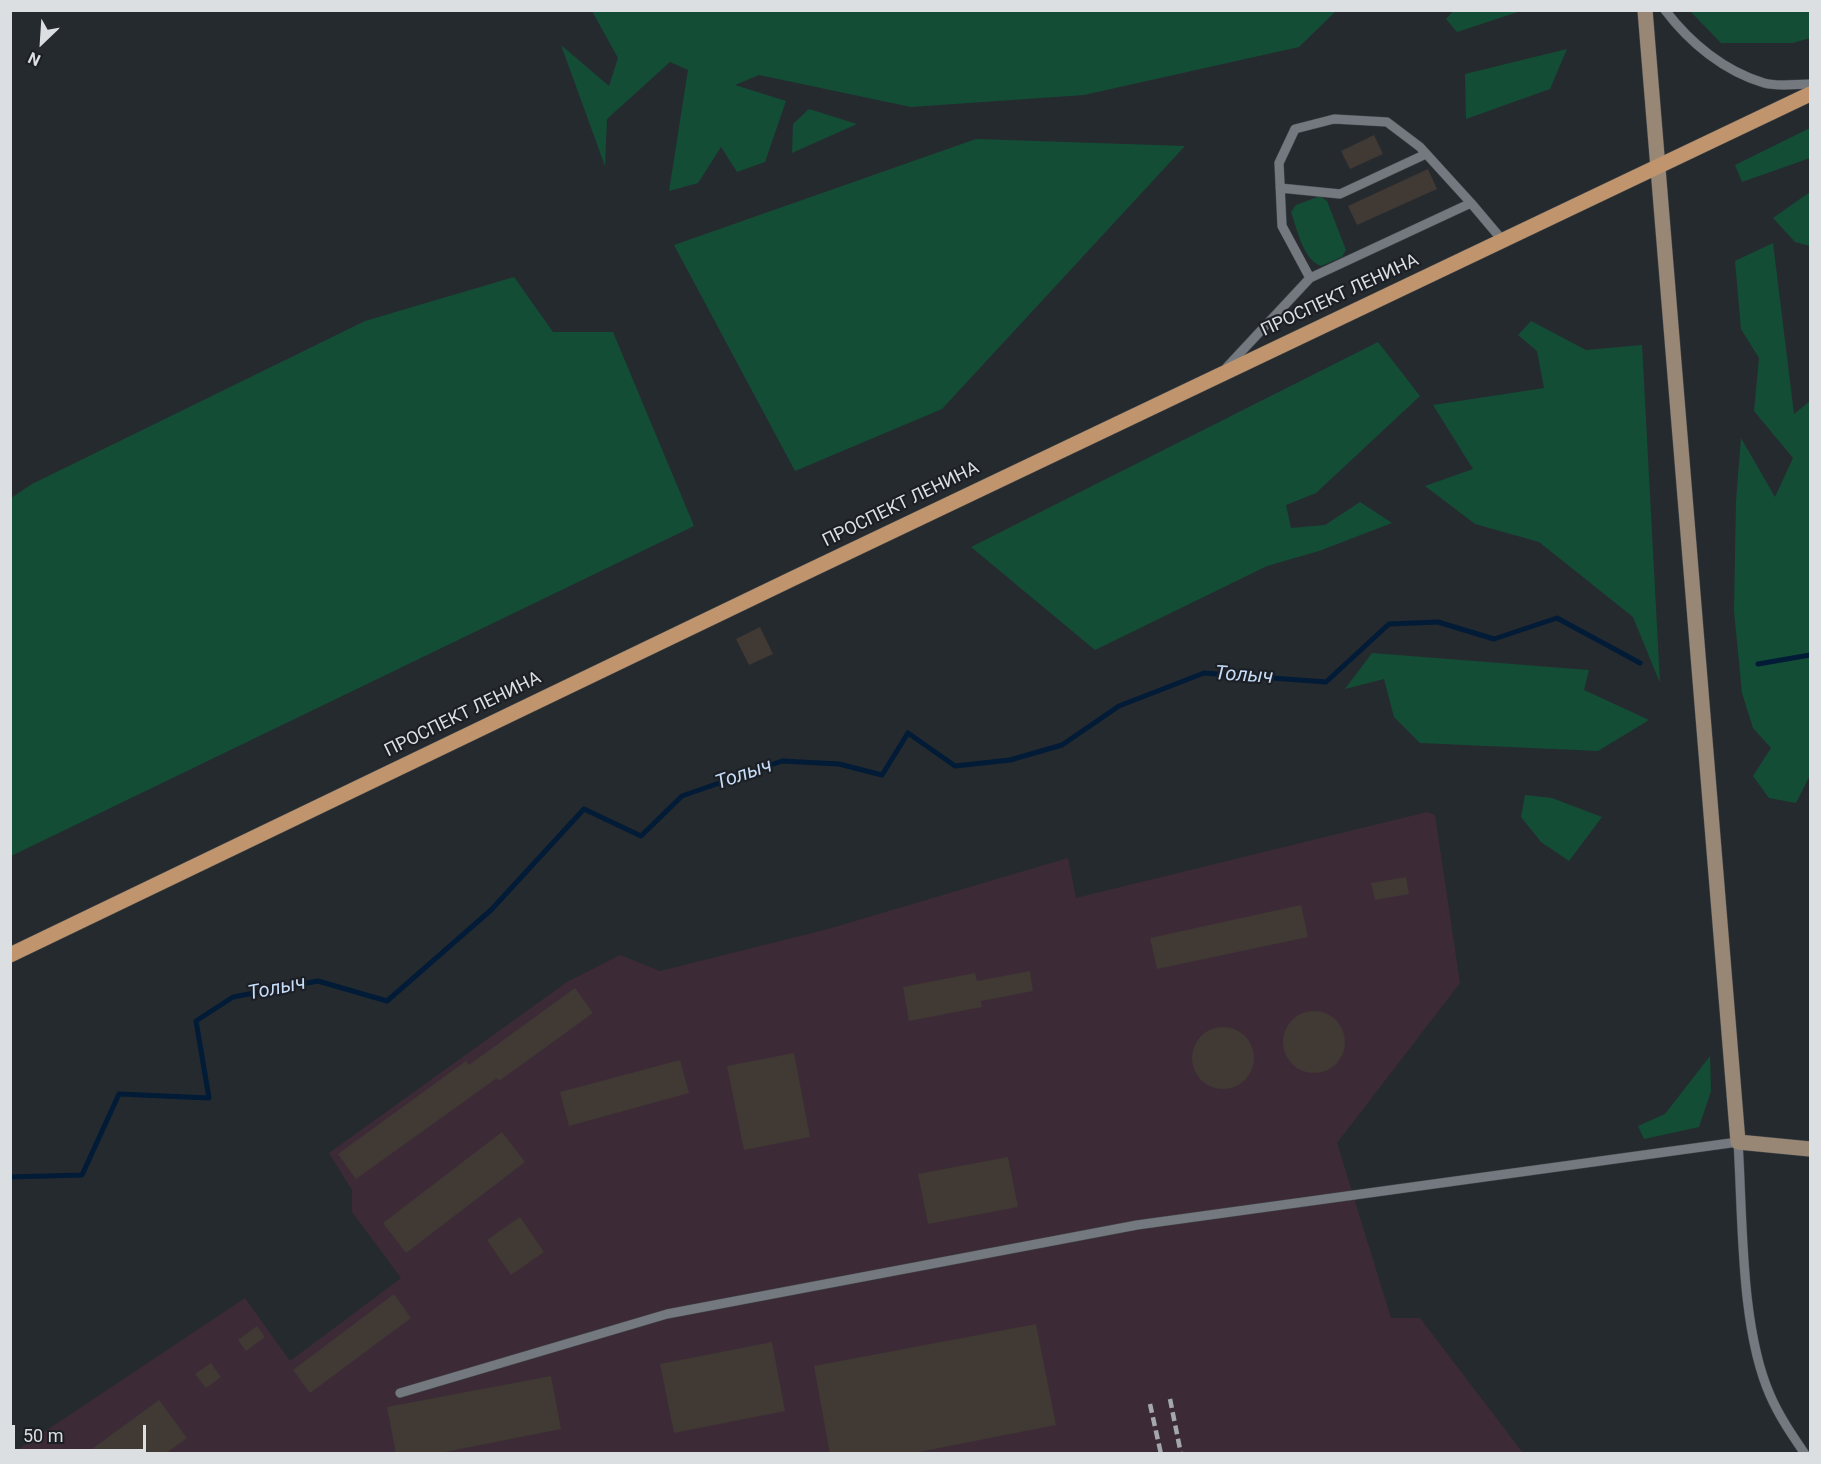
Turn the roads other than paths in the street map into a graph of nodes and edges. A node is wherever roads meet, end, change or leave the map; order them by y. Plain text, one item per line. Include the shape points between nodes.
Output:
1 (1644, 10) edge
2 (1665, 10) edge
3 (1810, 84) edge
4 (1810, 94) edge
5 (1426, 154) junction
6 (1658, 169) junction
7 (1280, 188) junction
8 (1471, 203) junction
9 (1503, 241) junction
10 (1310, 278) junction
11 (1222, 373) junction
12 (10, 955) edge
13 (1738, 1142) junction
14 (1810, 1149) edge
15 (400, 1393) dead end
16 (1805, 1454) edge

1 - 6 street
2 - 3 lane via 1683,33 1724,66 1766,84
4 - 6 main road, ПРОСПЕКТ ЛЕНИНА
5 - 7 lane via 1340,194
5 - 7 lane via 1387,122 1334,119 1295,129 1279,163
5 - 8 lane
6 - 9 main road, ПРОСПЕКТ ЛЕНИНА
6 - 13 street
7 - 10 lane via 1282,226
8 - 9 lane
8 - 10 lane
9 - 11 main road, ПРОСПЕКТ ЛЕНИНА
10 - 11 lane
11 - 12 main road, ПРОСПЕКТ ЛЕНИНА
13 - 14 street
13 - 15 lane via 1137,1225 666,1314
13 - 16 lane via 1750,1324 1769,1394

